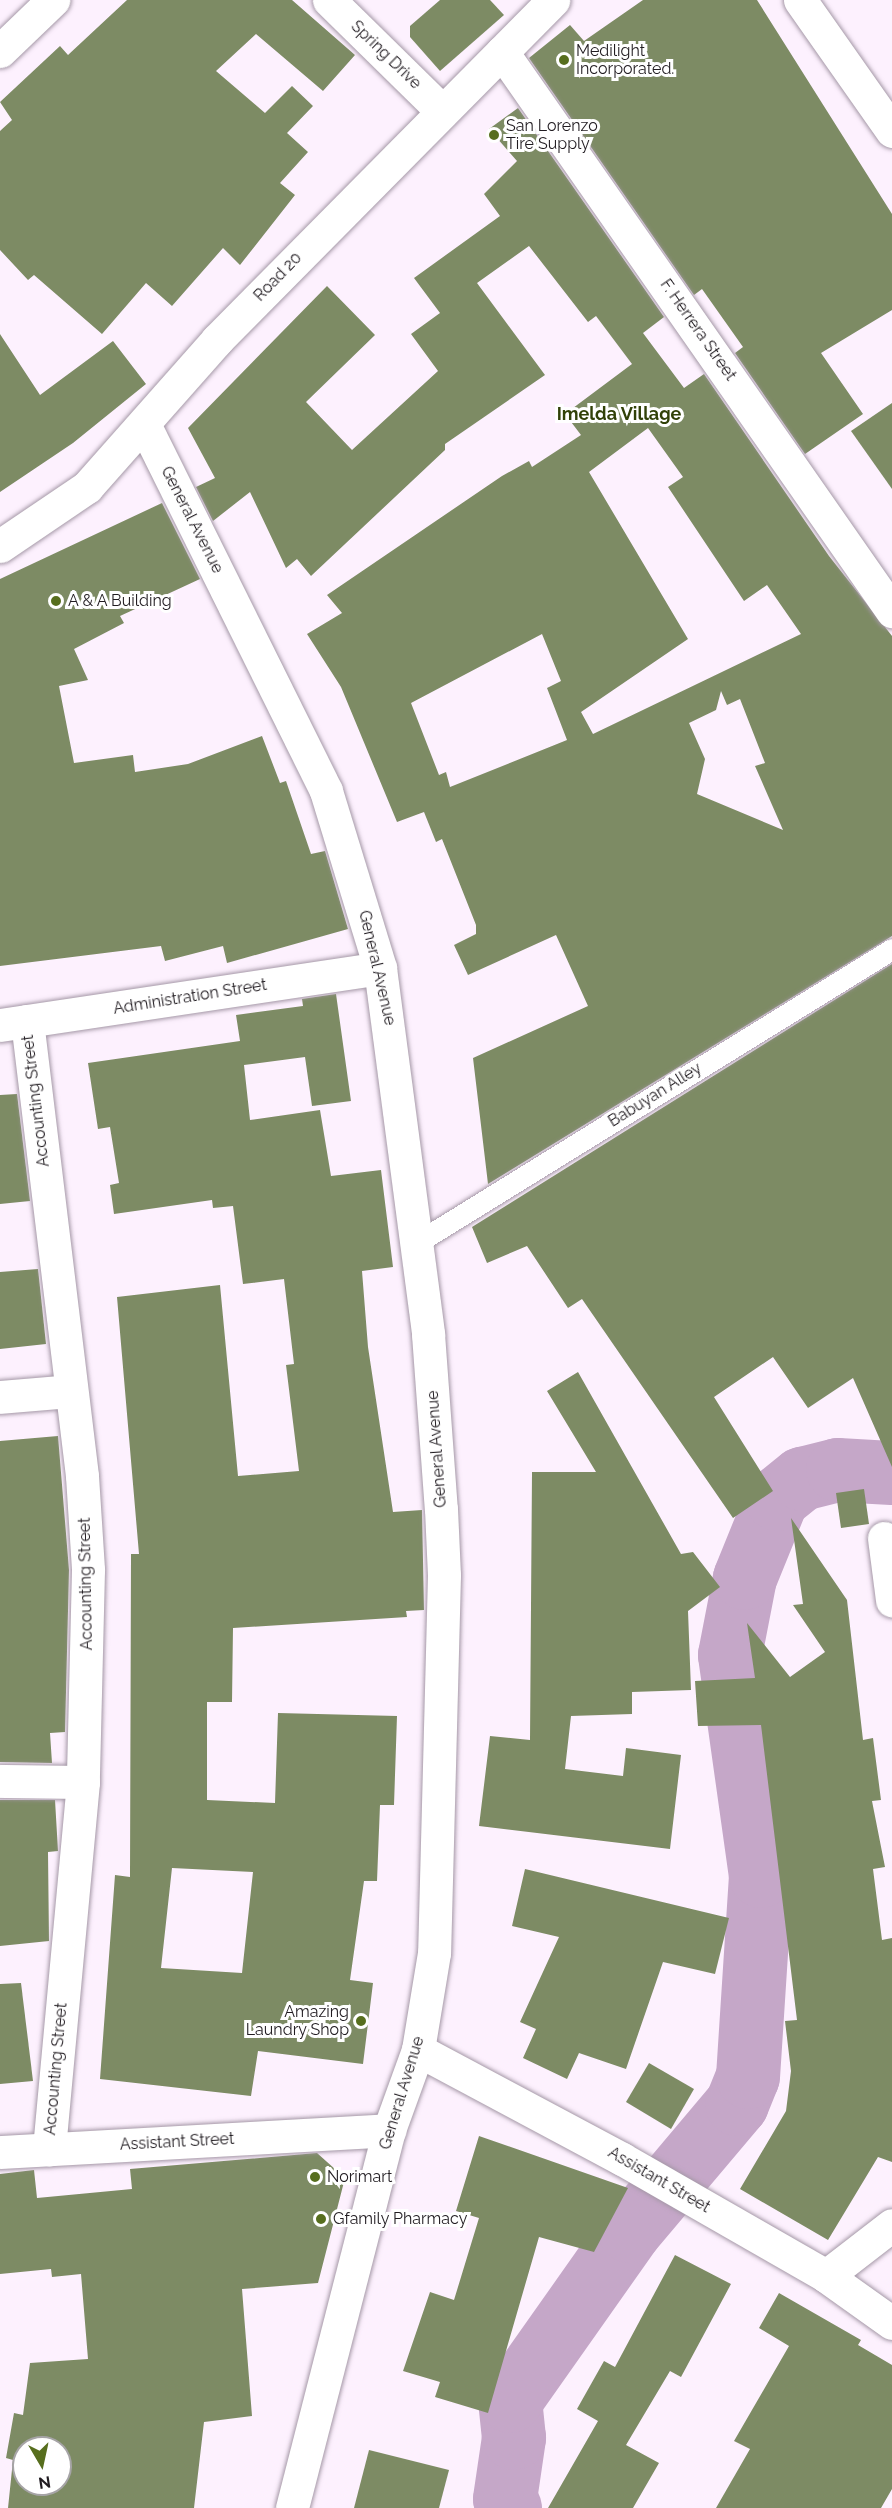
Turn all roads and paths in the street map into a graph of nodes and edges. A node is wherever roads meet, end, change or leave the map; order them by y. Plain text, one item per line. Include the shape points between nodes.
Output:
1 (53, 0) edge
2 (329, 0) edge
3 (553, 0) edge
4 (800, 0) edge
5 (0, 51) edge
6 (502, 51) junction
7 (442, 111) junction
8 (892, 131) edge
9 (144, 426) junction
10 (0, 546) edge
11 (892, 611) edge
12 (892, 949) edge
13 (380, 968) junction
14 (13, 1023) edge
15 (418, 1242) junction
16 (71, 1391) junction
17 (0, 1397) edge
18 (884, 1538) dead end
19 (892, 1600) edge
20 (0, 1781) edge
21 (83, 1782) junction
22 (418, 2050) junction
23 (389, 2130) junction
24 (50, 2149) junction
25 (0, 2152) edge
26 (892, 2225) edge
27 (826, 2276) junction
28 (892, 2324) edge
29 (292, 2508) edge

1 - 5 street
2 - 7 street, Spring Drive
3 - 6 street, Road 20
4 - 8 street
6 - 7 street, Road 20
6 - 11 street, F. Herrera Street
7 - 9 street, Road 20 via 217,340
9 - 10 street, Road 20 via 87,487
9 - 13 street, General Avenue via 326,791
12 - 15 lane, Babuyan Alley
13 - 14 street, Administration Street
13 - 15 street, General Avenue
14 - 16 street, Accounting Street
15 - 22 street, General Avenue via 444,1575 434,1953
16 - 17 street
16 - 21 street, Accounting Street via 88,1570
18 - 19 street
20 - 21 street
21 - 24 street, Accounting Street
22 - 23 street, General Avenue
22 - 27 street, Assistant Street via 622,2159
23 - 24 street, Assistant Street
23 - 29 street, General Avenue
24 - 25 street, Assistant Street
26 - 27 street
27 - 28 street, Assistant Street

